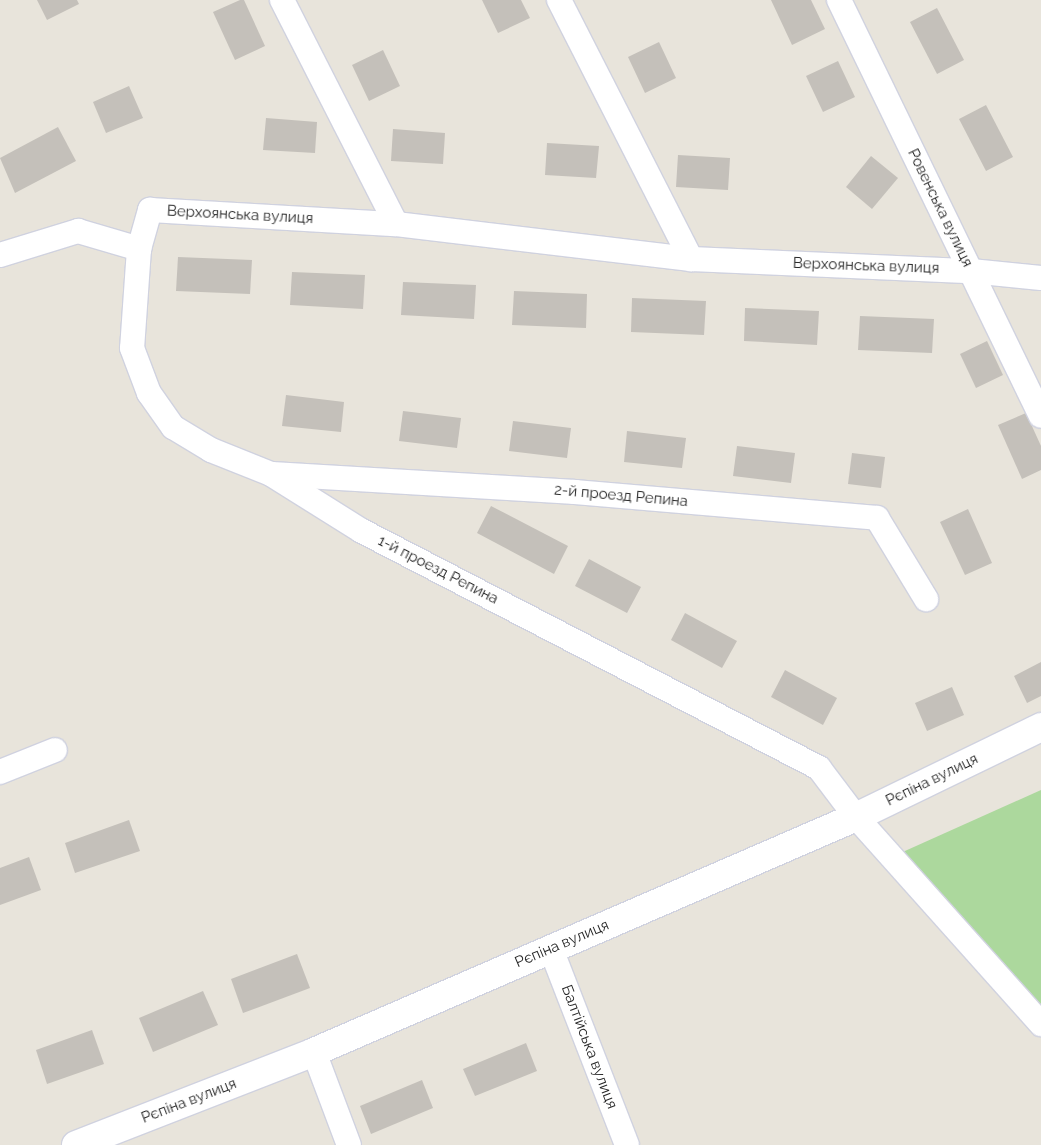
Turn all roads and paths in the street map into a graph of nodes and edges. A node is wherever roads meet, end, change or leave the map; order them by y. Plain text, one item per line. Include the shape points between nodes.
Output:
1 (282, 0) edge
2 (559, 0) edge
3 (839, 0) edge
4 (396, 224) junction
5 (139, 249) junction
6 (0, 255) edge
7 (691, 259) junction
8 (971, 271) junction
9 (1041, 278) edge
10 (1041, 416) edge
11 (271, 474) junction
12 (926, 599) dead end
13 (1041, 727) edge
14 (55, 750) dead end
15 (0, 772) edge
16 (856, 817) junction
17 (551, 949) junction
18 (1041, 1024) edge
19 (314, 1052) junction
20 (76, 1145) edge
21 (348, 1145) edge
22 (626, 1145) edge

1 - 4 street
2 - 7 street
3 - 8 street, Ровенська вулиця
4 - 5 street, Верхоянська вулиця via 150,210
4 - 7 street, Верхоянська вулиця
5 - 6 street via 78,231
5 - 11 street, 1-й проезд Репина via 132,348 148,393 174,427 211,450
7 - 8 street, Верхоянська вулиця
8 - 9 street, Верхоянська вулиця
8 - 10 street, Ровенська вулиця
11 - 12 street, 2-й проезд Репина via 575,492 877,518
11 - 16 street, 1-й проезд Репина via 362,531 819,768
13 - 16 street, Рєпіна вулиця
14 - 15 street
16 - 17 street, Рєпіна вулиця
16 - 18 street, 1-й проезд Репина
17 - 19 street, Рєпіна вулиця
17 - 22 street, Балтійська вулиця
19 - 20 street, Рєпіна вулиця
19 - 21 street

